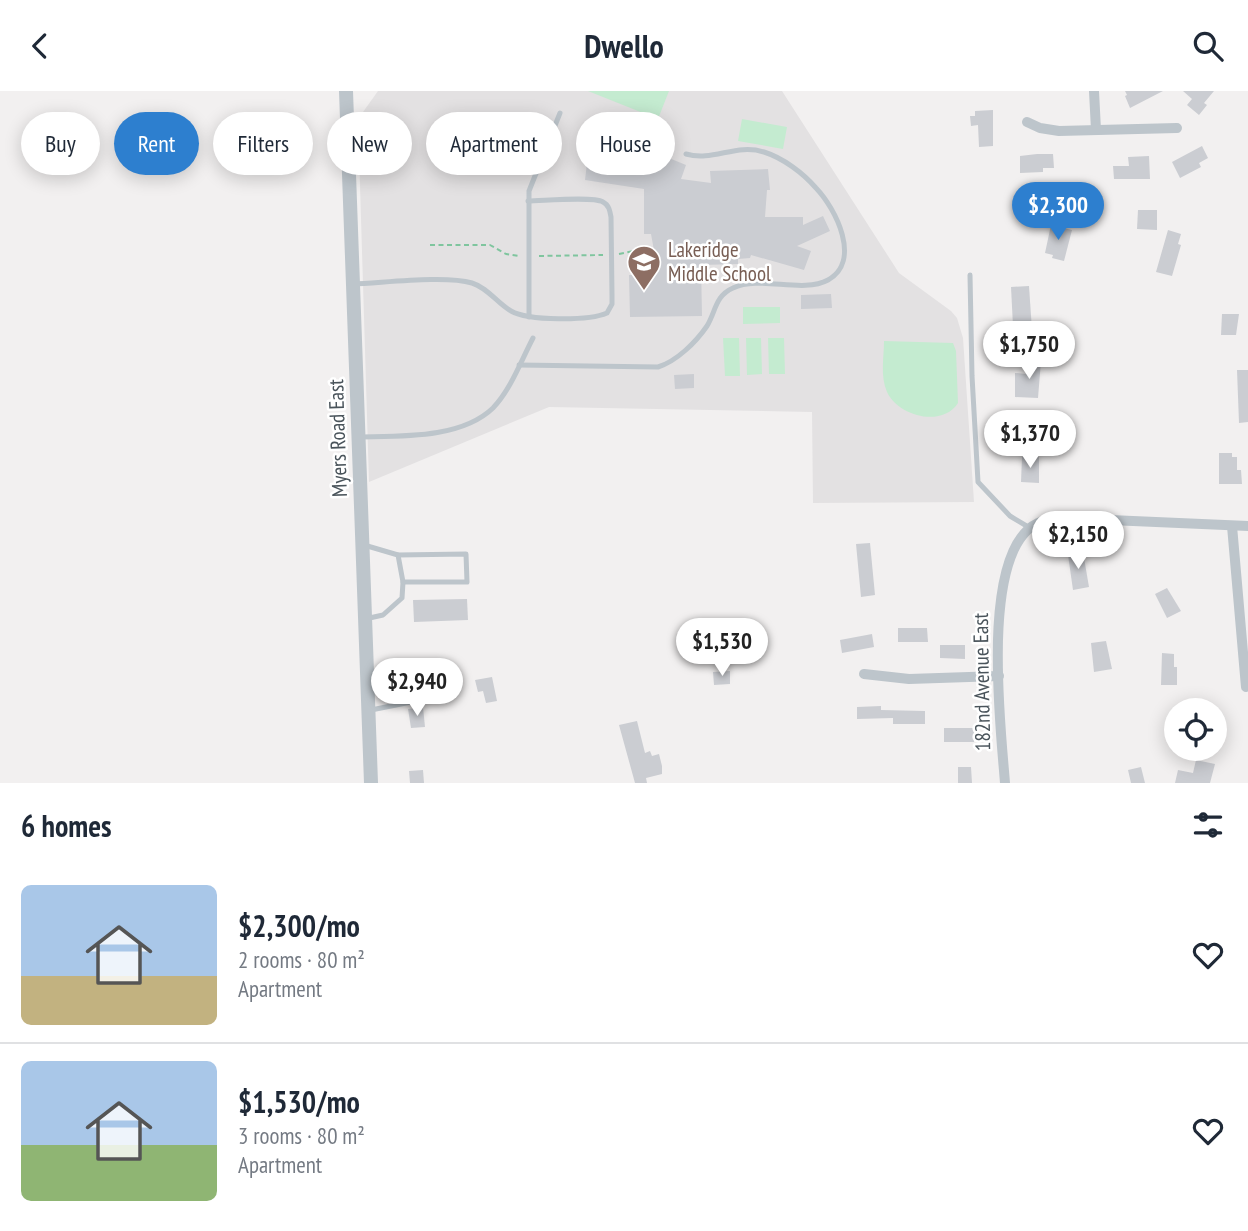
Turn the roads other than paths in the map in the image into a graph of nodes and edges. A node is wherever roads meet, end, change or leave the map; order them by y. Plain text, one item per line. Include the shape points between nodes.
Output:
1 (346, 91) edge
2 (1094, 91) edge
3 (1027, 122) dead end
4 (1177, 128) dead end
5 (1096, 130) junction
6 (686, 154) dead end
7 (535, 175) edge
8 (528, 201) junction
9 (970, 275) dead end
10 (353, 285) junction
11 (530, 317) junction
12 (533, 338) dead end
13 (519, 365) junction
14 (359, 437) junction
15 (1232, 526) junction
16 (1248, 526) edge
17 (1030, 528) junction
18 (363, 545) junction
19 (398, 555) junction
20 (403, 582) junction
21 (365, 619) junction
22 (864, 674) dead end
23 (999, 676) junction
24 (458, 679) dead end
25 (1246, 687) dead end
26 (368, 710) junction
27 (371, 783) edge
28 (1005, 783) edge

1 - 10 street, Myers Road East
2 - 5 street
3 - 5 street via 1059,131
4 - 5 street
6 - 13 lane via 704,157 750,149 771,155 805,177 823,195 845,243 845,257 837,273 822,283 733,288 717,301 703,331 675,358 658,367
7 - 8 lane
8 - 11 lane
8 - 11 lane via 600,201 607,205 611,217 610,308 604,315 591,317
9 - 17 lane via 978,482 1010,516
10 - 11 lane via 461,281 483,288 502,306
10 - 14 street, Myers Road East
12 - 13 lane
13 - 14 lane via 506,391 479,419 437,432
14 - 18 street, Myers Road East
15 - 16 street
15 - 17 street via 1064,517
15 - 25 street
17 - 23 street, 182nd Avenue East via 1013,554 1004,580 999,606
18 - 19 lane
18 - 21 street, Myers Road East
19 - 20 lane
19 - 20 lane via 466,554 467,582
20 - 21 lane via 402,598 383,615
21 - 26 street, Myers Road East
22 - 23 street
23 - 28 street, 182nd Avenue East
24 - 26 lane via 451,694
26 - 27 street, Myers Road East

